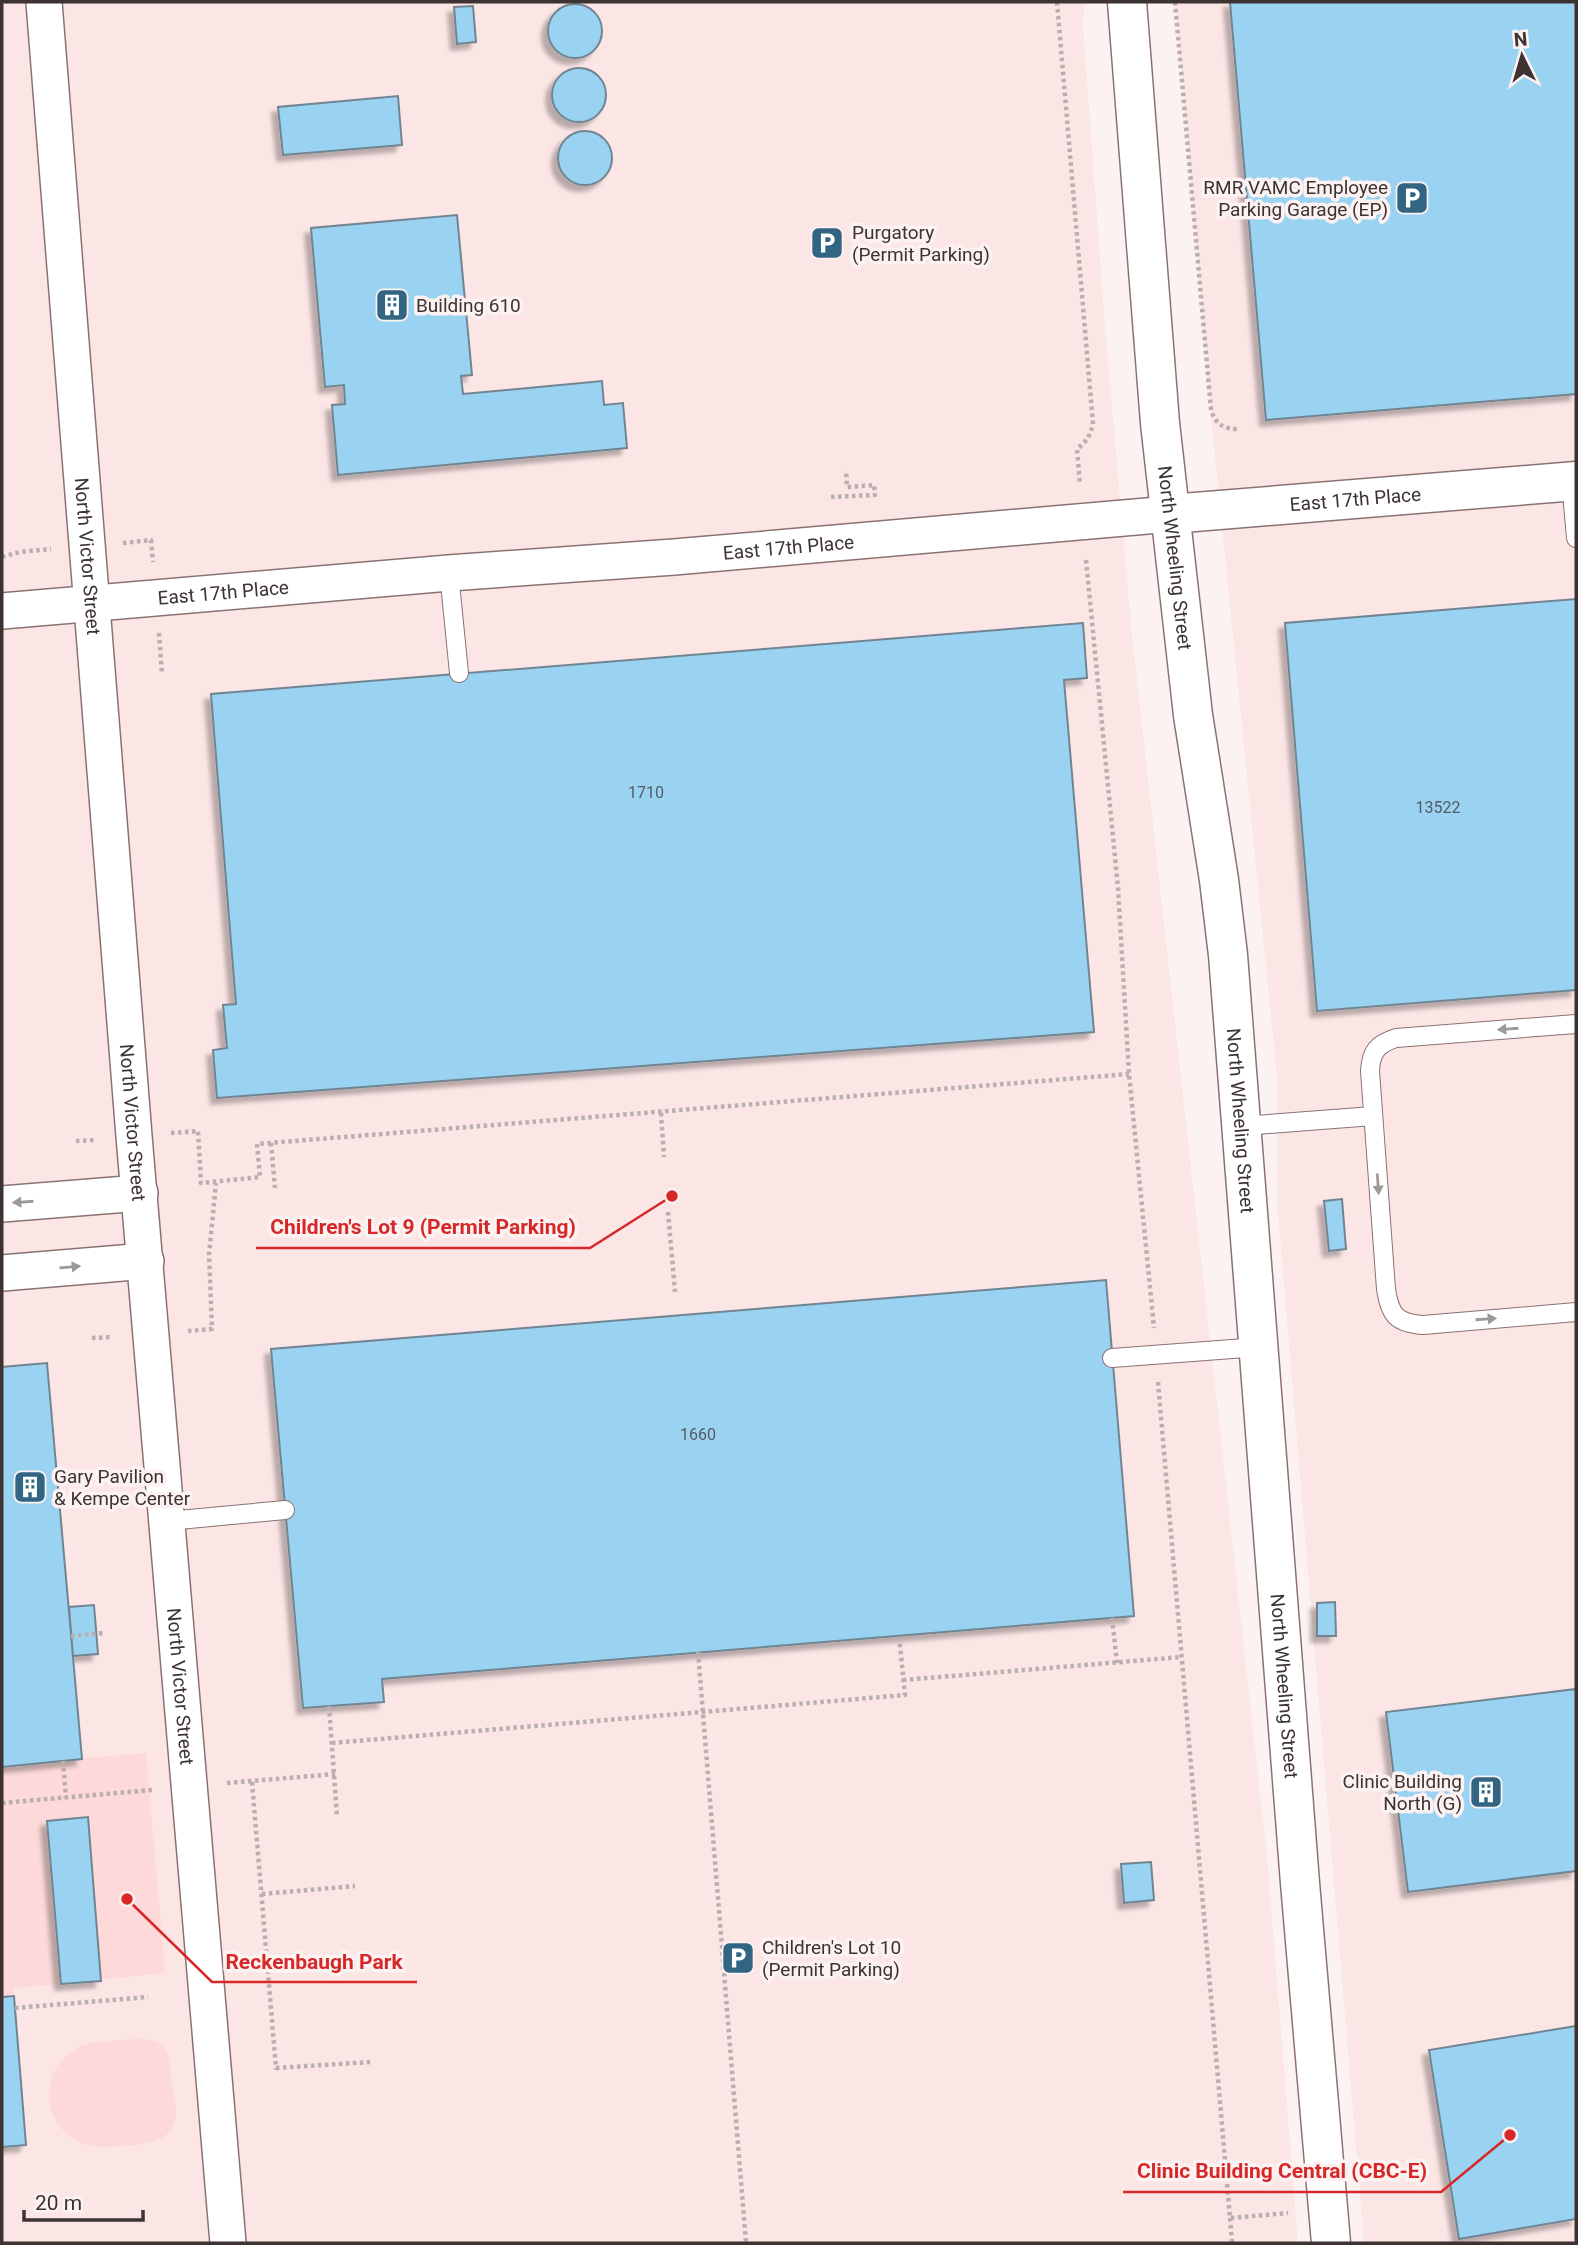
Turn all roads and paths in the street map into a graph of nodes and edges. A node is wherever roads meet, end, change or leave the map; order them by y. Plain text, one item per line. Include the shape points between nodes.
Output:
1 (44, 2) edge
2 (1057, 2) edge
3 (1126, 2) edge
4 (1175, 2) edge
5 (1240, 429) dead end
6 (846, 470) dead end
7 (1573, 481) edge
8 (1080, 484) dead end
9 (831, 497) dead end
10 (1170, 514) junction
11 (1576, 538) edge
12 (1086, 559) dead end
13 (449, 573) junction
14 (93, 604) junction
15 (2, 611) edge
16 (459, 673) dead end
17 (1576, 1024) edge
18 (1129, 1074) junction
19 (661, 1113) junction
20 (1373, 1116) junction
21 (1242, 1126) junction
22 (198, 1131) dead end
23 (271, 1143) junction
24 (664, 1157) dead end
25 (216, 1183) junction
26 (275, 1188) dead end
27 (140, 1193) junction
28 (2, 1203) edge
29 (668, 1212) dead end
30 (146, 1261) junction
31 (2, 1273) edge
32 (676, 1292) dead end
33 (1576, 1312) edge
34 (212, 1329) dead end
35 (1259, 1347) junction
36 (1156, 1355) junction
37 (1112, 1358) dead end
38 (285, 1510) dead end
39 (168, 1521) junction
40 (1112, 1618) dead end
41 (104, 1633) dead end
42 (899, 1635) dead end
43 (71, 1636) dead end
44 (698, 1652) dead end
45 (1182, 1657) junction
46 (1117, 1663) junction
47 (903, 1680) junction
48 (329, 1706) dead end
49 (703, 1714) junction
50 (332, 1743) junction
51 (63, 1761) dead end
52 (335, 1774) junction
53 (128, 1792) dead end
54 (66, 1798) junction
55 (2, 1803) edge
56 (337, 1816) dead end
57 (355, 1886) dead end
58 (262, 1894) junction
59 (148, 1997) dead end
60 (15, 2008) dead end
61 (370, 2062) dead end
62 (1230, 2218) junction
63 (1330, 2227) edge
64 (228, 2243) edge
65 (746, 2243) edge
66 (1232, 2243) edge

1 - 14 street, North Victor Street
2 - 8 path via 1093,424 1086,442 1077,449
3 - 10 street, North Wheeling Street
4 - 5 path via 1211,410 1220,425
6 - 9 path via 847,487 874,485 875,495
7 - 10 street, East 17th Place
7 - 11 lane
10 - 13 street, East 17th Place
10 - 21 street, North Wheeling Street via 1195,736 1225,929
12 - 18 path via 1118,888
13 - 14 street, East 17th Place
13 - 16 lane
14 - 15 street, East 17th Place
14 - 27 street, North Victor Street
17 -> 20 lane via 1408,1035 1385,1041 1371,1058
18 - 19 path
18 - 36 path
19 - 23 path
19 - 24 path
20 - 21 lane
20 -> 33 lane via 1387,1289 1395,1316 1423,1325
21 - 35 street, North Wheeling Street
22 - 25 path via 201,1184
23 - 25 path via 257,1144 260,1177
23 - 26 path
25 - 34 path via 209,1254
27 -> 28 street
27 - 30 street, North Victor Street
29 - 32 path
31 -> 30 street
30 - 39 street, North Victor Street
35 - 36 lane
35 - 63 street, North Wheeling Street
36 - 37 lane
36 - 45 path
38 - 39 lane
39 - 64 street, North Victor Street
40 - 46 path
41 - 43 path
42 - 47 path
44 - 49 path
45 - 46 path
45 - 62 path
46 - 47 path
47 - 49 path via 905,1695
48 - 50 path
49 - 50 path
49 - 65 path
50 - 52 path
51 - 54 path
52 - 56 path
52 - 58 path via 252,1782
53 - 54 path
54 - 55 path
57 - 58 path
58 - 61 path via 276,2068
59 - 60 path
62 - 63 path
62 - 66 path

